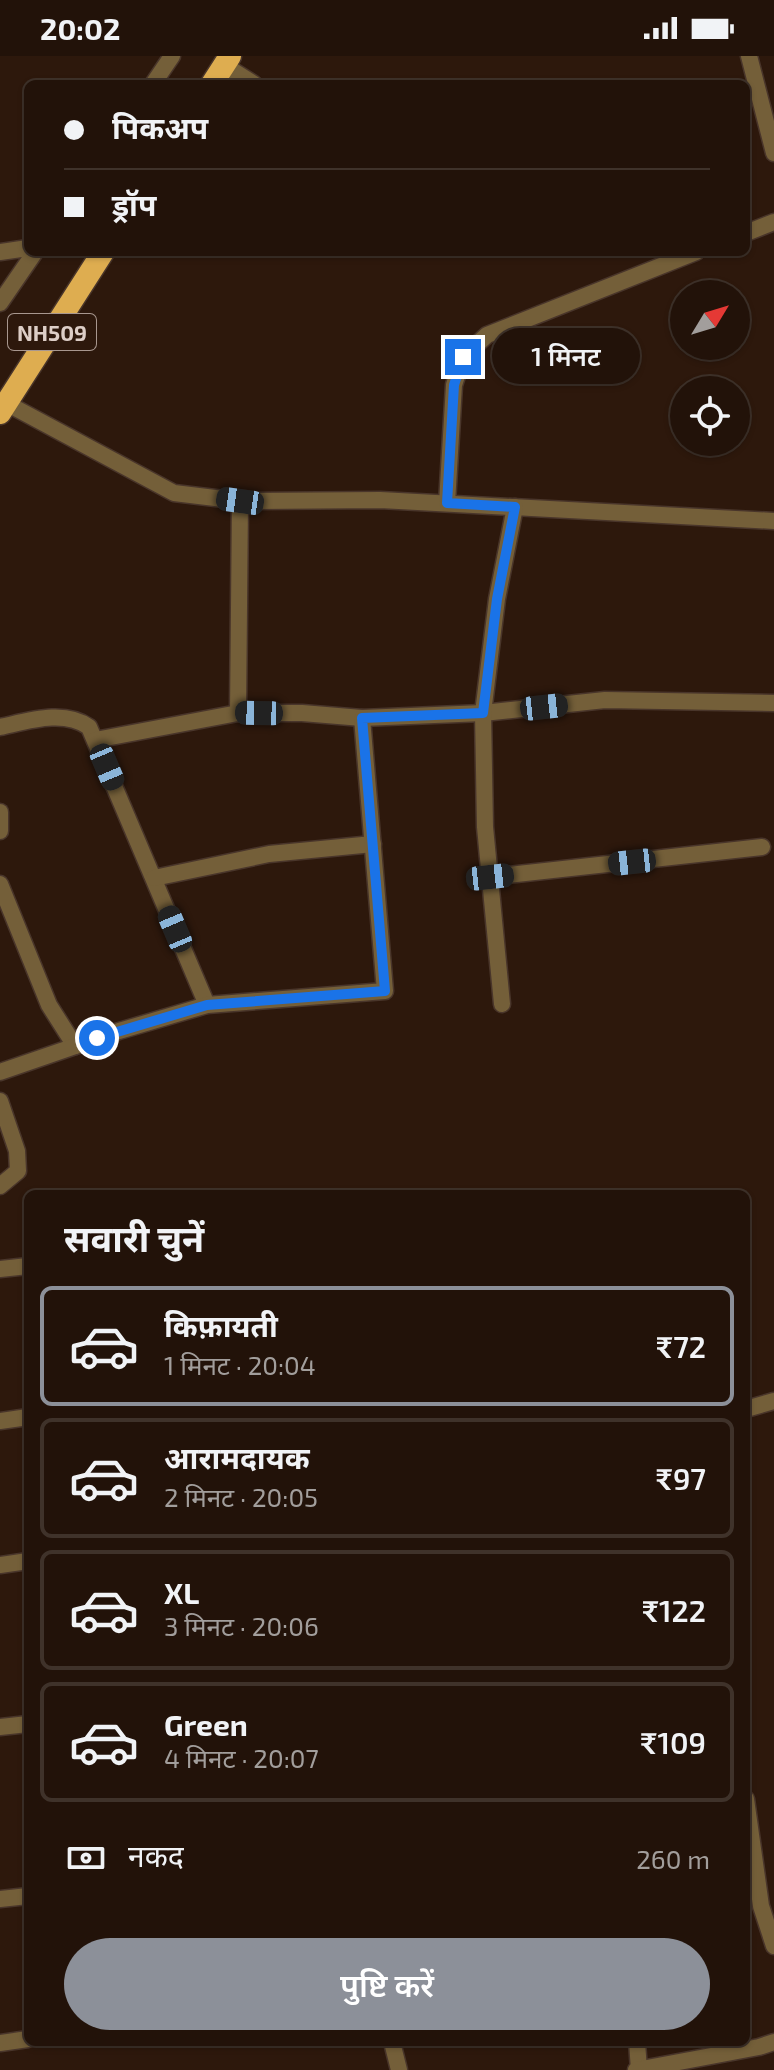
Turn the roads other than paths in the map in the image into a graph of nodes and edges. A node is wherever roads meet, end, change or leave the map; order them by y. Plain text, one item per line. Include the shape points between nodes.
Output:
1 (172, 56) edge
2 (749, 56) edge
3 (227, 60) edge
4 (156, 80) edge
5 (214, 80) edge
6 (250, 80) edge
7 (774, 152) edge
8 (774, 222) edge
9 (750, 231) edge
10 (24, 249) edge
11 (0, 252) edge
12 (32, 256) edge
13 (100, 256) edge
14 (686, 256) edge
15 (0, 303) edge
16 (3, 408) edge
17 (240, 501) junction
18 (447, 503) junction
19 (515, 507) junction
20 (774, 521) edge
21 (774, 703) edge
22 (238, 713) junction
23 (483, 713) junction
24 (362, 718) junction
25 (0, 727) edge
26 (95, 740) junction
27 (0, 812) edge
28 (0, 831) edge
29 (373, 844) junction
30 (762, 847) dead end
31 (490, 877) junction
32 (154, 878) junction
33 (0, 884) edge
34 (502, 1004) dead end
35 (207, 1005) junction
36 (75, 1046) junction
37 (0, 1072) edge
38 (0, 1101) edge
39 (0, 1186) edge
40 (24, 1266) edge
41 (0, 1269) edge
42 (774, 1401) edge
43 (750, 1408) edge
44 (24, 1418) edge
45 (0, 1421) edge
46 (24, 1562) edge
47 (0, 1565) edge
48 (24, 1724) edge
49 (0, 1727) edge
50 (750, 1828) edge
51 (24, 1896) edge
52 (0, 1899) edge
53 (774, 1946) edge
54 (24, 2040) edge
55 (774, 2042) edge
56 (0, 2043) edge
57 (393, 2046) edge
58 (637, 2046) edge
59 (399, 2070) edge
60 (638, 2070) edge

1 - 4 street
2 - 7 street
3 - 5 highway
3 - 6 street
8 - 9 street
10 - 11 street
12 - 15 street
13 - 16 highway, NH509
14 - 18 street via 487,335 463,357 454,385
16 - 17 street via 174,493
17 - 18 street
17 - 22 street
18 - 19 street
19 - 20 street
19 - 23 street
21 - 23 street via 605,700
22 - 24 street
22 - 26 street
23 - 24 street
23 - 31 street
24 - 29 street
25 - 26 street via 77,718
26 - 32 street
27 - 28 street
29 - 32 street via 269,854
29 - 35 street via 385,991
30 - 31 street
31 - 34 street
32 - 35 street
33 - 36 street via 49,1005
35 - 36 street
36 - 37 street
38 - 39 street via 17,1151 18,1171
40 - 41 street
42 - 43 street
44 - 45 street
46 - 47 street
48 - 49 street
50 - 53 street via 761,1906
51 - 52 street
54 - 56 street
55 - 60 street
57 - 59 street
58 - 60 street

